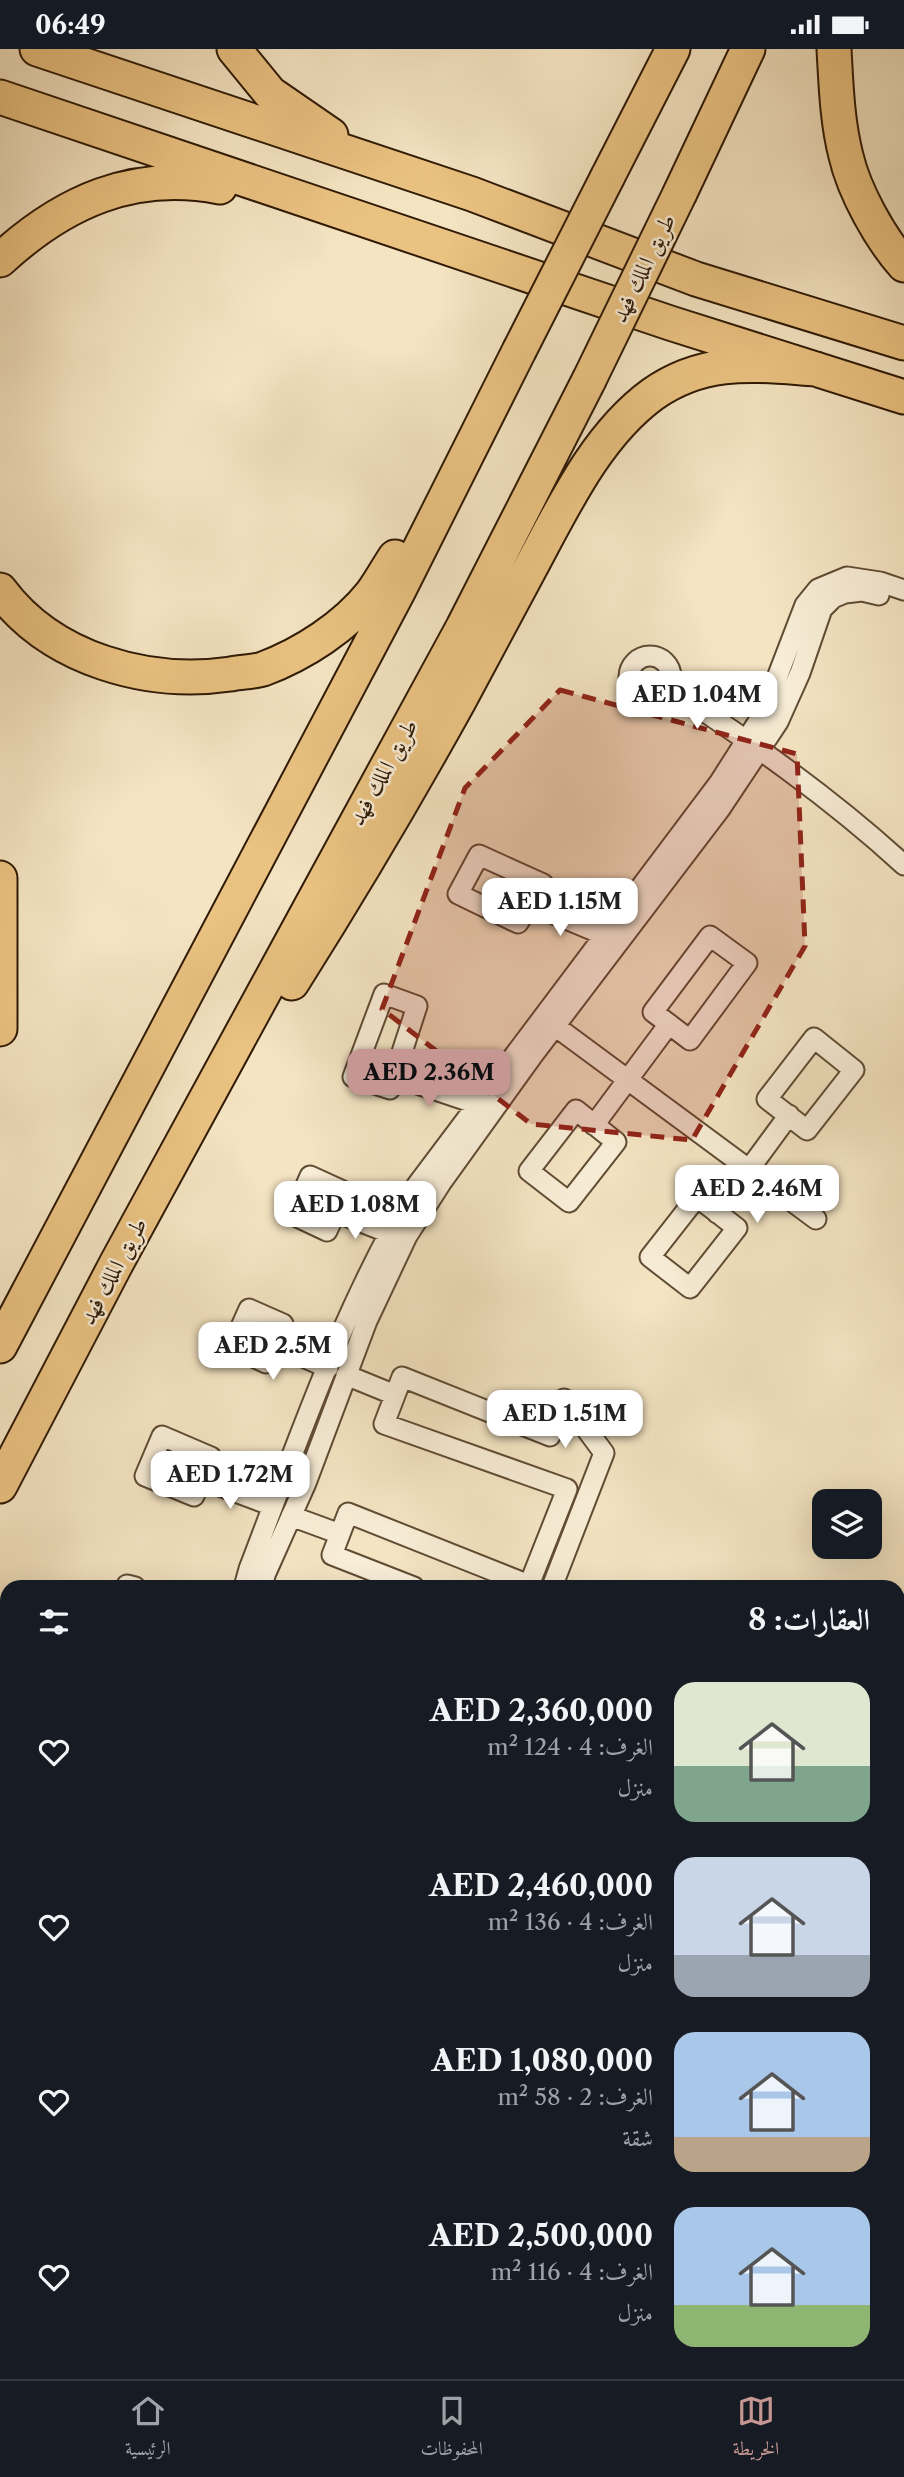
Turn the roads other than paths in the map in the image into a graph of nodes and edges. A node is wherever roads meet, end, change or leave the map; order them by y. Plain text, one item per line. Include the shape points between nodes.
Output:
1 (37, 49) edge
2 (234, 49) edge
3 (670, 49) edge
4 (748, 49) edge
5 (834, 49) edge
6 (0, 97) edge
7 (472, 194) junction
8 (325, 207) junction
9 (0, 260) edge
10 (904, 265) edge
11 (904, 343) edge
12 (816, 369) junction
13 (499, 392) junction
14 (904, 397) edge
15 (0, 590) edge
16 (904, 590) edge
17 (904, 603) edge
18 (669, 688) dead end
19 (753, 744) junction
20 (904, 865) edge
21 (0, 878) edge
22 (530, 904) dead end
23 (604, 935) junction
24 (669, 1024) junction
25 (555, 1026) junction
26 (0, 1029) edge
27 (394, 1076) junction
28 (627, 1080) junction
29 (477, 1104) junction
30 (789, 1115) junction
31 (594, 1125) junction
32 (749, 1170) junction
33 (335, 1212) dead end
34 (717, 1213) junction
35 (816, 1219) dead end
36 (389, 1233) junction
37 (116, 1264) junction
38 (274, 1344) dead end
39 (0, 1346) edge
40 (337, 1372) junction
41 (395, 1395) junction
42 (201, 1479) dead end
43 (0, 1486) edge
44 (273, 1506) junction
45 (291, 1516) junction
46 (340, 1534) junction
47 (246, 1580) edge
48 (264, 1580) edge
49 (396, 1580) edge
50 (516, 1580) edge
51 (531, 1580) edge
52 (555, 1580) edge

1 - 7 highway
2 - 7 highway via 270,93 327,134
3 - 13 highway, bridge
4 - 37 highway, طريق الملك فهد, bridge via 589,380 463,627
5 - 10 highway via 846,157 866,207
6 - 8 highway
7 - 11 highway via 695,279
8 - 9 highway via 193,181 148,183 70,208
8 - 12 highway
12 - 14 highway
12 - 37 highway via 738,364 688,375 653,394 623,422 579,477 362,872
13 - 15 highway via 372,593 346,621 261,669 212,676 160,676 121,669 83,655 46,633
13 - 39 highway
16 - 19 street via 847,577 818,589 805,605
17 - 19 street via 862,591 833,598 822,609 783,710
18 - 19 street
19 - 20 street via 860,825
19 - 23 street
19 - 25 street via 720,809
21 - 26 highway
22 - 23 street
23 - 29 street
24 - 24 street via 653,1012 709,936 747,963 690,1040
24 - 28 street
25 - 28 street
25 - 40 street via 407,1236
27 - 27 street via 417,1006 384,994 354,1077 390,1089
27 - 29 street
28 - 31 street
28 - 32 street
29 - 36 street via 417,1185
30 - 30 street via 807,1130 854,1070 814,1038 767,1099
30 - 32 street
31 - 31 street via 576,1110 529,1171 569,1202 615,1142
32 - 34 street
32 - 35 street
33 - 36 street
34 - 34 street via 697,1197 650,1258 690,1288 737,1228
36 - 40 street via 355,1304
37 - 43 highway, طريق الملك فهد
38 - 40 street
40 - 41 street
40 - 44 street
40 - 45 street
41 - 51 street via 384,1424 567,1489
41 - 52 street via 402,1377 550,1436 564,1399 604,1453
42 - 44 street
44 - 47 street
45 - 46 street
45 - 48 street
46 - 49 street via 332,1555
46 - 50 street via 348,1513

